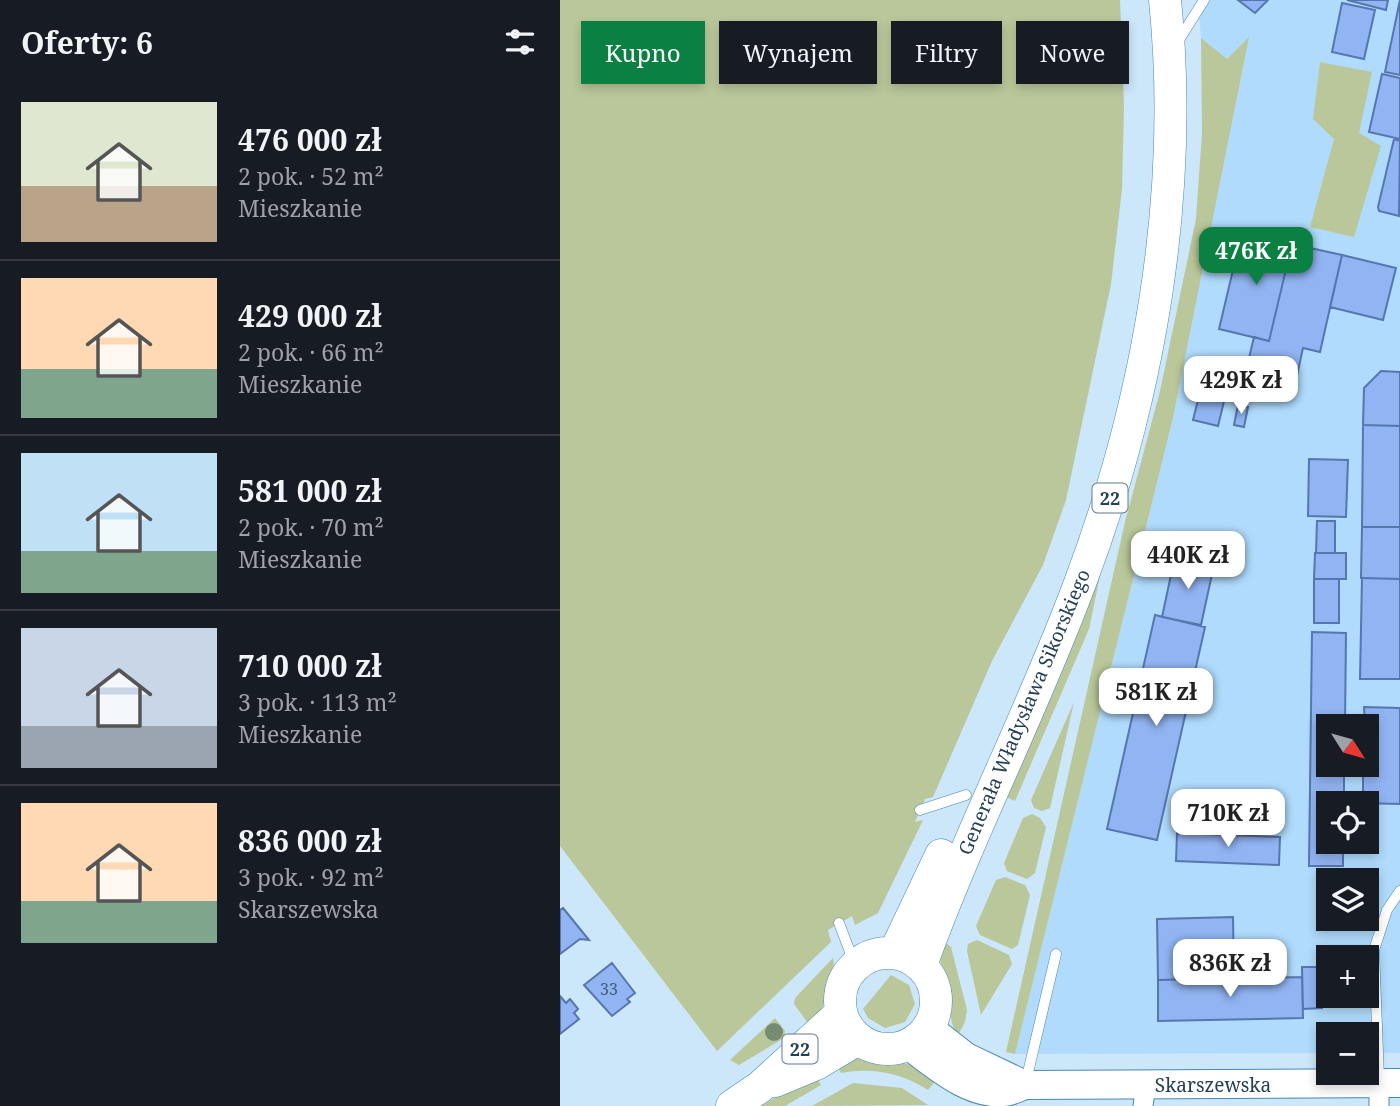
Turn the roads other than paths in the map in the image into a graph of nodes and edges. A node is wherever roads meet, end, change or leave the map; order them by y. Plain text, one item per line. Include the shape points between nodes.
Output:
1 (1146, 0) edge
2 (1165, 0) edge
3 (1204, 0) edge
4 (1168, 70) junction
5 (966, 795) junction
6 (920, 810) dead end
7 (1400, 891) edge
8 (839, 923) dead end
9 (1056, 954) dead end
10 (908, 958) junction
11 (855, 965) junction
12 (849, 1026) junction
13 (919, 1036) junction
14 (1025, 1085) junction
15 (1386, 1091) edge
16 (1144, 1096) edge
17 (732, 1106) edge

1 - 5 main road, Generała Władysława Sikorskiego / 22 via 1149,107 1143,226 1108,429 1047,614
2 - 4 main road, Generała Władysława Sikorskiego / 22
3 - 4 lane via 1186,24
4 - 10 main road, Generała Władysława Sikorskiego / 22 via 1164,225 1149,338 1124,449 1079,585 969,843
5 - 6 lane
5 - 10 main road, Generała Władysława Sikorskiego / 22 via 931,880
7 - 15 lane via 1387,910 1374,950
8 - 11 lane
9 - 14 lane
10 - 11 main road via 866,957
10 - 13 main road via 932,978 937,995 936,1012
11 - 12 main road via 840,996
12 - 13 main road via 873,1047 891,1049
12 - 17 main road, 22 via 816,1064 760,1087
13 - 14 main road, Skarszewska via 975,1087 1003,1093
14 - 16 main road, Skarszewska
15 - 16 main road, Skarszewska

